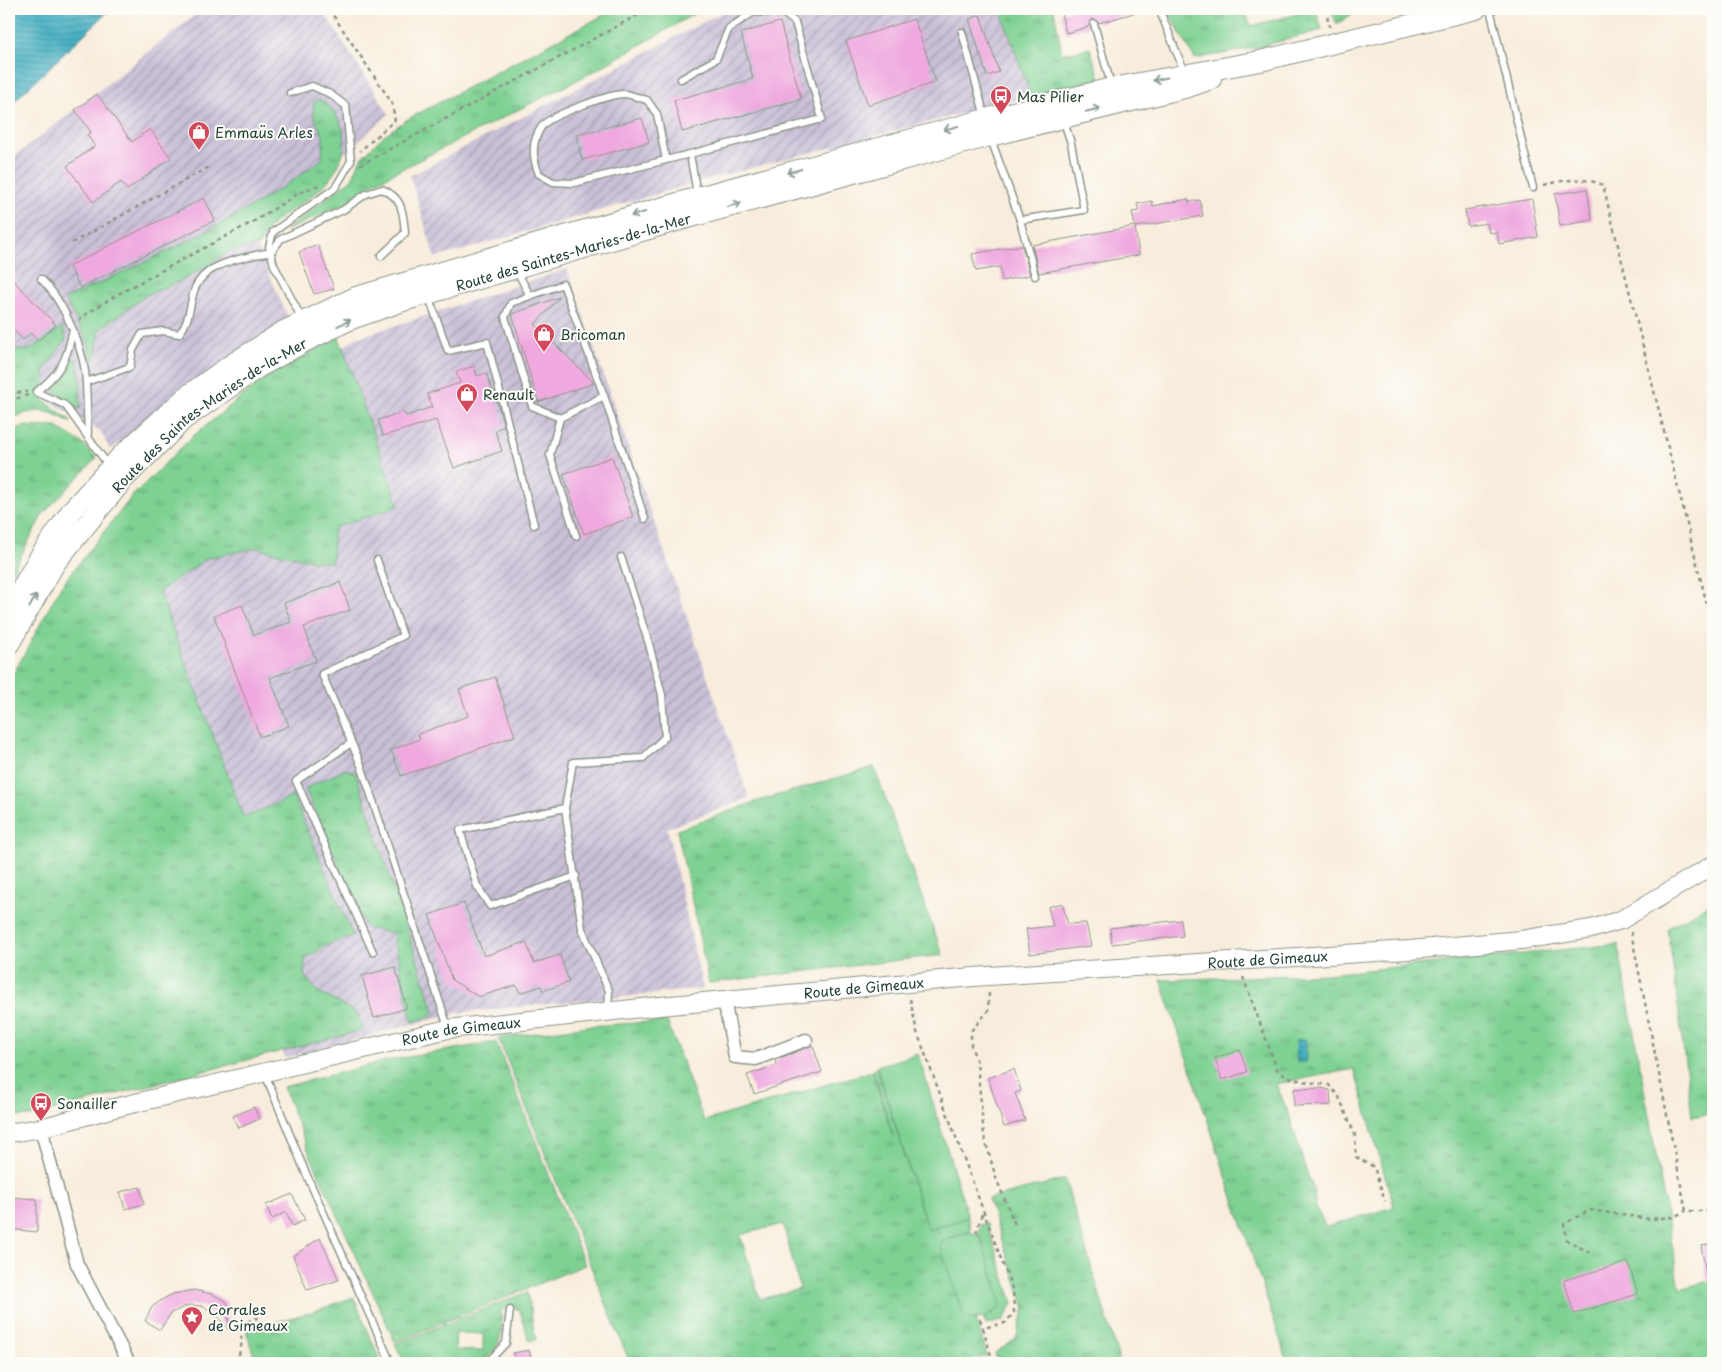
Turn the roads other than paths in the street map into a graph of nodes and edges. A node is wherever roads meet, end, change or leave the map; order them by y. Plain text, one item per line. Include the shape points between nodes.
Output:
1 (1159, 9) edge
2 (1476, 9) edge
3 (1490, 9) edge
4 (1094, 24) dead end
5 (962, 32) dead end
6 (681, 79) dead end
7 (1187, 80) junction
8 (290, 93) dead end
9 (1114, 96) junction
10 (1060, 110) junction
11 (988, 128) junction
12 (690, 154) junction
13 (666, 160) junction
14 (1533, 188) road end
15 (700, 205) junction
16 (1020, 220) junction
17 (271, 252) junction
18 (381, 256) dead end
19 (512, 260) junction
20 (1035, 276) dead end
21 (42, 279) dead end
22 (425, 285) junction
23 (530, 296) junction
24 (307, 330) junction
25 (72, 333) junction
26 (86, 382) junction
27 (604, 396) junction
28 (560, 418) junction
29 (88, 434) junction
30 (116, 474) junction
31 (645, 519) dead end
32 (534, 525) dead end
33 (576, 536) dead end
34 (621, 557) dead end
35 (377, 560) dead end
36 (9, 610) edge
37 (9, 644) edge
38 (351, 743) junction
39 (565, 808) junction
40 (1713, 865) edge
41 (576, 876) junction
42 (373, 952) dead end
43 (724, 1000) junction
44 (608, 1011) junction
45 (448, 1029) junction
46 (806, 1040) dead end
47 (264, 1073) junction
48 (41, 1128) junction
49 (9, 1133) edge
50 (510, 1310) dead end
51 (128, 1363) edge
52 (391, 1363) edge
53 (487, 1363) edge

1 - 7 lane
2 - 7 main road, Route des Saintes-Maries-de-la-Mer
3 - 14 lane
4 - 9 lane
5 - 11 lane
6 - 12 lane via 716,59 729,28 754,12 783,13 795,22 822,119
7 - 9 main road, Route des Saintes-Maries-de-la-Mer
8 - 17 lane via 312,86 346,106 351,158 335,188 273,232
9 - 10 main road, Route des Saintes-Maries-de-la-Mer
10 - 11 main road, Route des Saintes-Maries-de-la-Mer
10 - 16 lane via 1071,143 1084,210
11 - 15 main road, Route des Saintes-Maries-de-la-Mer
11 - 16 lane
12 - 13 lane
12 - 15 lane
13 - 13 lane via 657,114 648,100 623,94 593,100 543,124 534,143 533,160 538,174 553,182 574,183
15 - 19 main road, Route des Saintes-Maries-de-la-Mer
16 - 20 lane
17 - 18 lane via 281,239 343,210 366,194 382,189 393,194 403,210 405,232
17 - 24 lane via 274,265
17 - 26 lane via 239,258 209,271 194,288 187,324 179,334 163,331 142,334 133,350 130,367
19 - 22 main road, Route des Saintes-Maries-de-la-Mer
19 - 23 lane
21 - 25 lane via 53,290 67,314
22 - 24 main road, Route des Saintes-Maries-de-la-Mer via 356,297
22 - 32 lane via 448,351 487,342
23 - 27 lane via 563,284
23 - 28 lane via 511,303 505,316 532,406
24 - 30 main road, Route des Saintes-Maries-de-la-Mer via 284,331 186,396
25 - 26 lane
25 - 29 lane via 68,355 53,379 36,392 65,405
26 - 29 lane
27 - 28 lane
27 - 31 lane
28 - 33 lane via 550,455
29 - 30 lane
30 - 36 main road, Route des Saintes-Maries-de-la-Mer via 72,510
37 -> 30 main road, Route des Saintes-Maries-de-la-Mer via 55,563
34 - 39 lane via 650,644 662,694 665,737 643,758 573,762
35 - 38 lane via 403,636 322,674
38 - 42 lane via 296,782
38 - 45 lane
39 - 41 lane
39 - 41 lane via 460,830 477,886 490,906
40 - 43 street, Route de Gimeaux via 1627,916 1591,929 1521,940 990,976
41 - 44 lane via 582,929 609,991
43 - 44 street, Route de Gimeaux
43 - 46 street via 735,1057 756,1060
44 - 45 street, Route de Gimeaux
45 - 47 street, Route de Gimeaux
47 - 48 street, Route de Gimeaux
47 - 52 lane
48 - 49 street, Route de Gimeaux
48 - 51 street via 77,1264
50 - 53 lane via 506,1343

